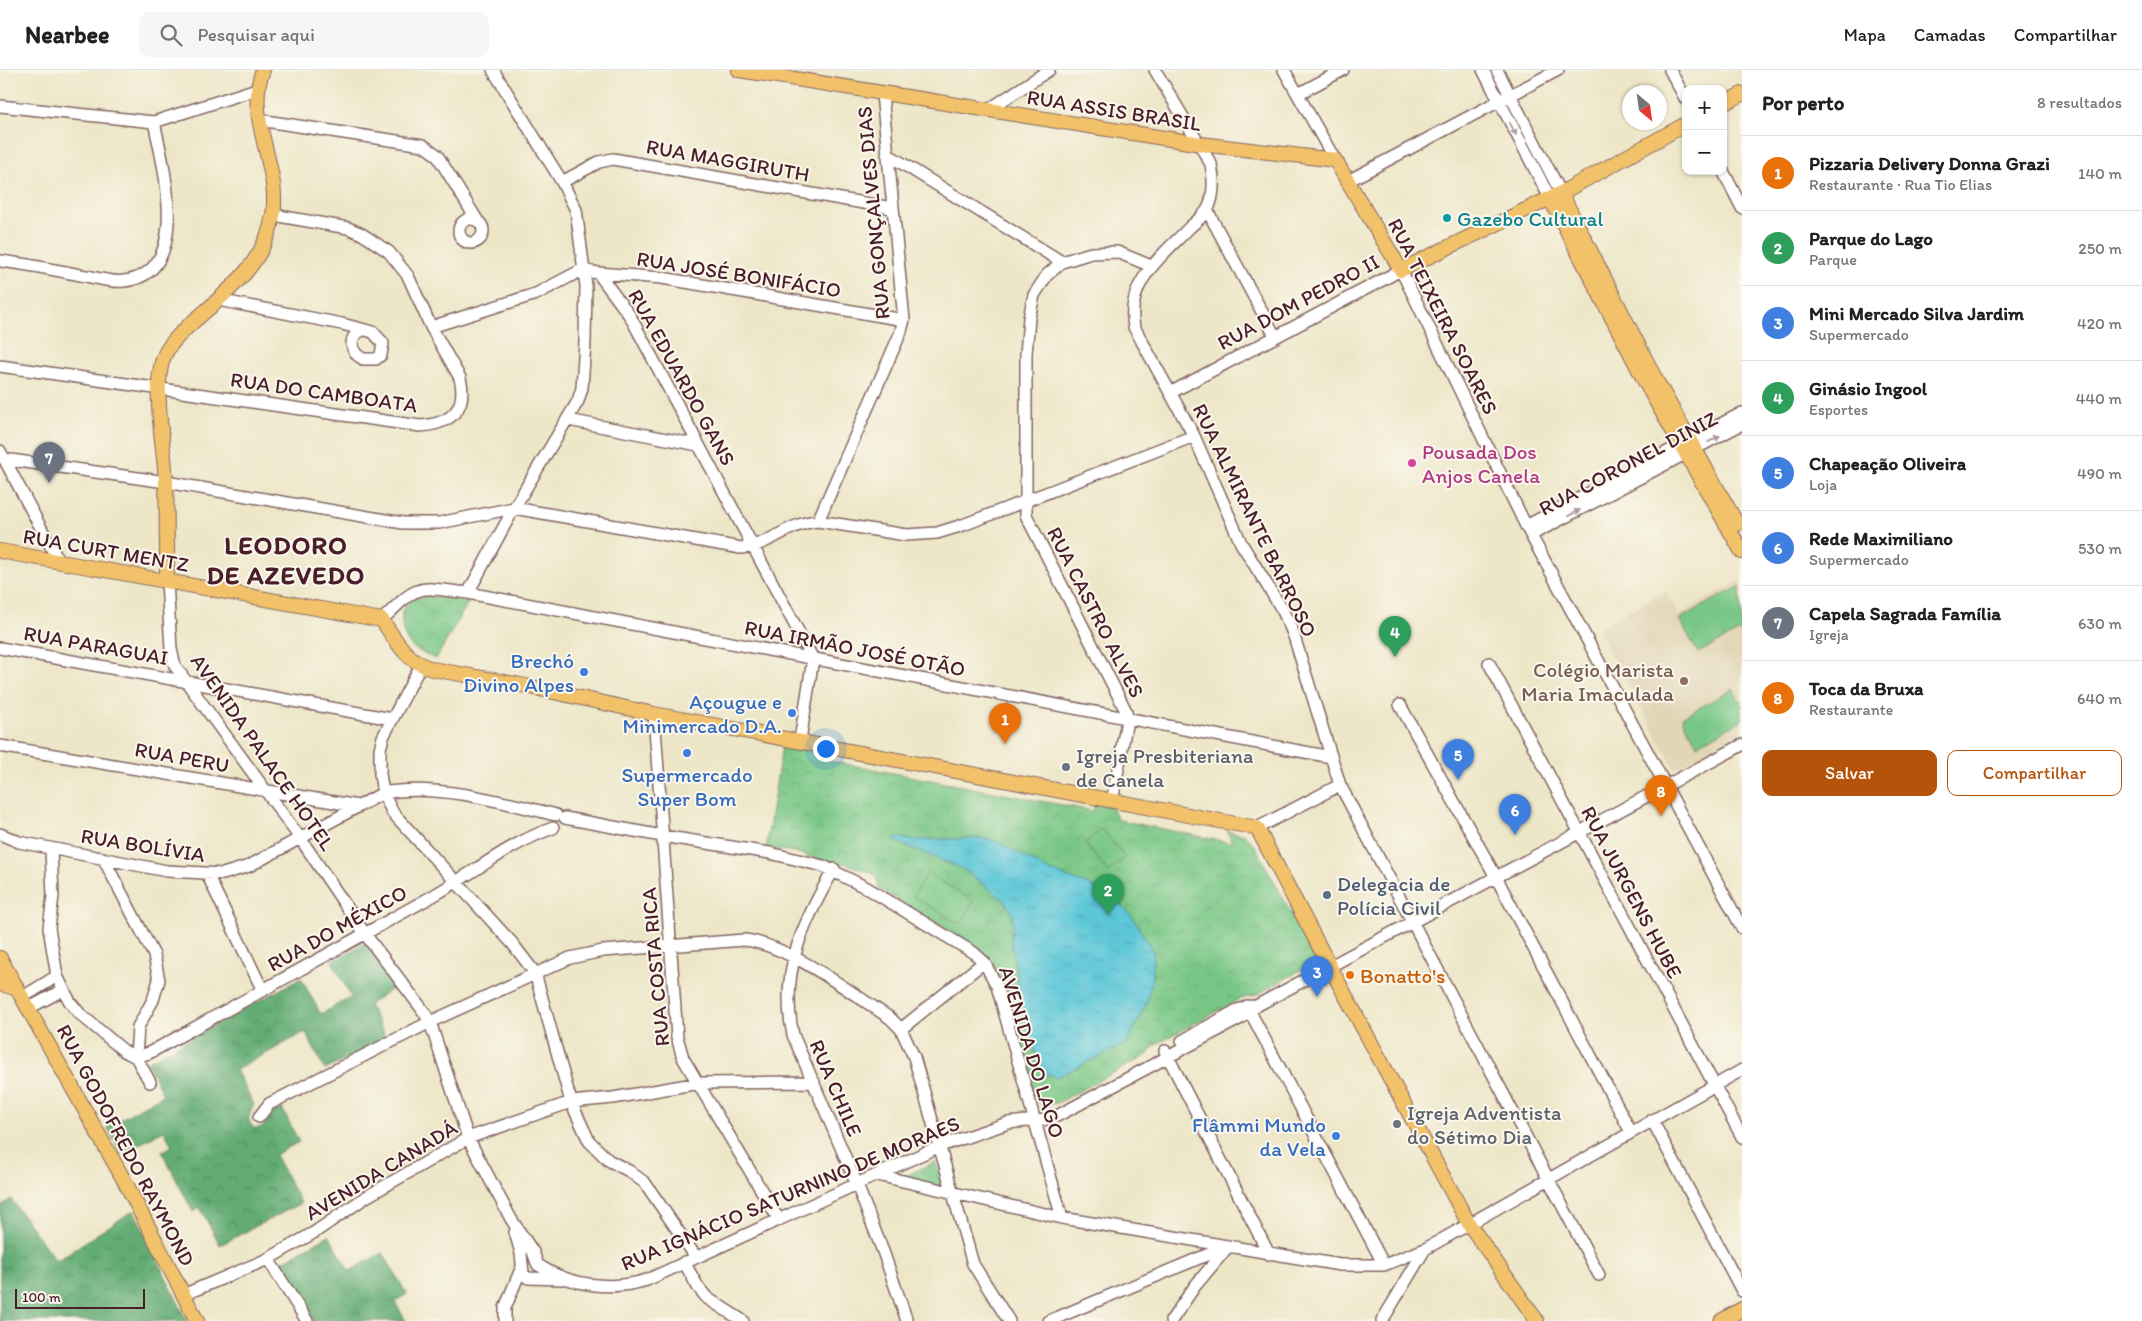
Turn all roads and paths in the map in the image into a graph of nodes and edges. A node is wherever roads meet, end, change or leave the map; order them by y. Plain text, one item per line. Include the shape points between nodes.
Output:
1 (263, 70) edge
2 (493, 70) edge
3 (741, 70) edge
4 (1049, 70) edge
5 (1155, 70) edge
6 (1284, 70) edge
7 (1343, 70) edge
8 (1482, 70) edge
9 (1496, 70) edge
10 (1558, 70) edge
11 (1670, 70) edge
12 (257, 89) junction
13 (1682, 92) edge
14 (882, 94) junction
15 (1298, 94) junction
16 (1742, 94) edge
17 (1510, 96) junction
18 (1499, 102) junction
19 (1727, 102) edge
20 (0, 106) edge
21 (988, 110) junction
22 (259, 120) junction
23 (154, 122) junction
24 (1682, 126) edge
25 (1201, 144) junction
26 (887, 154) junction
27 (1335, 160) junction
28 (1725, 175) edge
29 (1348, 181) junction
30 (562, 182) junction
31 (1556, 195) junction
32 (892, 208) junction
33 (1742, 208) edge
34 (1207, 210) junction
35 (273, 215) junction
36 (477, 220) dead end
37 (0, 261) edge
38 (1062, 262) junction
39 (1151, 266) junction
40 (582, 270) junction
41 (1401, 270) junction
42 (598, 273) junction
43 (218, 300) junction
44 (904, 320) junction
45 (432, 326) junction
46 (363, 330) junction
47 (1275, 336) junction
48 (0, 366) edge
49 (159, 387) junction
50 (1170, 393) junction
51 (1742, 413) edge
52 (568, 420) junction
53 (1742, 424) edge
54 (1194, 436) junction
55 (698, 445) junction
56 (1689, 448) junction
57 (2, 455) edge
58 (166, 482) junction
59 (1025, 500) junction
60 (514, 508) junction
61 (818, 521) junction
62 (1528, 530) junction
63 (1742, 534) edge
64 (754, 547) junction
65 (0, 551) edge
66 (1742, 552) edge
67 (59, 562) junction
68 (167, 582) junction
69 (468, 593) junction
70 (382, 620) junction
71 (0, 648) edge
72 (814, 659) junction
73 (1489, 663) dead end
74 (420, 665) junction
75 (183, 679) junction
76 (1400, 705) dead end
77 (654, 714) junction
78 (392, 719) junction
79 (1127, 720) junction
80 (800, 740) junction
81 (1742, 745) edge
82 (0, 746) edge
83 (1331, 757) junction
84 (1340, 785) junction
85 (1666, 786) junction
86 (266, 790) junction
87 (383, 793) junction
88 (1112, 802) junction
89 (358, 806) junction
90 (553, 820) junction
91 (1257, 828) junction
92 (1579, 832) junction
93 (0, 834) edge
94 (662, 836) junction
95 (300, 838) junction
96 (51, 849) junction
97 (103, 858) junction
98 (834, 869) junction
99 (207, 874) junction
100 (1496, 877) junction
101 (457, 882) junction
102 (1412, 922) junction
103 (1742, 928) edge
104 (365, 934) junction
105 (670, 946) junction
106 (794, 957) junction
107 (0, 958) edge
108 (984, 962) junction
109 (1330, 968) junction
110 (535, 973) junction
111 (57, 976) junction
112 (12, 989) edge
113 (63, 990) junction
114 (263, 991) junction
115 (1252, 1008) junction
116 (430, 1022) junction
117 (901, 1029) junction
118 (1167, 1054) junction
119 (136, 1057) junction
120 (1742, 1070) edge
121 (150, 1082) dead end
122 (814, 1082) junction
123 (699, 1083) junction
124 (1714, 1086) junction
125 (572, 1102) junction
126 (259, 1117) dead end
127 (1032, 1120) junction
128 (1652, 1120) junction
129 (1631, 1132) junction
130 (1742, 1137) edge
131 (468, 1138) junction
132 (940, 1146) junction
133 (877, 1175) junction
134 (1548, 1179) junction
135 (857, 1185) junction
136 (954, 1192) junction
137 (1062, 1218) junction
138 (511, 1219) junction
139 (779, 1220) junction
140 (1469, 1224) junction
141 (1228, 1246) junction
142 (1425, 1249) junction
143 (1269, 1254) junction
144 (696, 1257) junction
145 (268, 1259) junction
146 (684, 1262) junction
147 (538, 1264) junction
148 (1384, 1265) junction
149 (522, 1267) junction
150 (1599, 1275) dead end
151 (532, 1278) junction
152 (566, 1279) junction
153 (1742, 1292) edge
154 (183, 1295) junction
155 (508, 1299) junction
156 (1742, 1310) edge
157 (197, 1321) edge
158 (307, 1321) edge
159 (505, 1321) edge
160 (743, 1321) edge
161 (907, 1321) edge
162 (1009, 1321) edge
163 (1049, 1321) edge
164 (1171, 1321) edge
165 (1382, 1321) edge
166 (1537, 1321) edge
167 (1721, 1321) edge

1 - 12 main road
2 - 30 street
3 - 14 main road, RUA ASSIS BRASIL
4 - 21 street
5 - 25 street, RUA ALMIRANTE BARROSO
6 - 15 street, RUA TEIXEIRA SOARES
7 - 15 street
8 - 18 street
9 - 17 street
10 - 17 street
11 - 13 street
12 - 22 main road
12 - 23 street
14 - 21 main road, RUA ASSIS BRASIL
14 - 26 street, RUA GONÇALVES DIAS
15 - 27 street, RUA TEIXEIRA SOARES
16 - 19 main road
17 - 18 street
17 - 31 street
18 - 29 street
18 -> 31 street
20 - 23 street
21 - 25 main road, RUA ASSIS BRASIL
22 - 35 main road, AVENIDA PALACE HOTEL via 271,166
22 - 36 street via 424,145 437,155
23 - 37 street via 167,183 168,207 164,250 154,266 144,274 124,281
24 - 31 main road, RUA DOM PEDRO II
25 - 27 main road, RUA ASSIS BRASIL
25 - 34 street, RUA ALMIRANTE BARROSO via 1214,178 1213,196
26 - 32 street, RUA GONÇALVES DIAS
26 - 38 street
27 - 29 main road, RUA TEIXEIRA SOARES
28 - 33 street
29 - 41 main road, RUA TEIXEIRA SOARES
30 - 32 street, RUA MAGGIRUTH via 613,158
30 - 40 street via 576,210
31 - 41 main road, RUA DOM PEDRO II
31 - 56 main road via 1633,347
32 - 44 street, RUA GONÇALVES DIAS
34 - 39 street, RUA ALMIRANTE BARROSO
34 - 47 street
35 - 43 main road, AVENIDA PALACE HOTEL via 255,262
35 - 45 street, RUA DO CAMBOATA via 348,228 376,242 404,270
38 - 39 street via 1091,253 1117,252
38 - 59 street, RUA CASTRO ALVES via 1040,284 1029,318
39 - 50 street, RUA ALMIRANTE BARROSO via 1134,295 1132,317 1139,338
40 - 42 street
40 - 45 street via 536,294
40 - 52 street via 586,295 582,388
41 - 47 street, RUA DOM PEDRO II
41 - 62 street, RUA TEIXEIRA SOARES
42 - 44 street, RUA JOSÉ BONIFÁCIO via 662,278
42 - 55 street, RUA EDUARDO GANS via 630,316
43 - 46 street
43 - 49 main road, AVENIDA PALACE HOTEL via 186,328 166,352
44 - 61 street, RUA GONÇALVES DIAS
45 - 49 street, RUA DO CAMBOATA via 460,378 463,394 449,419 430,426
46 - 46 street via 380,339 383,349 376,359 370,361 357,356 352,350 354,336
47 - 50 street, RUA DOM PEDRO II
48 - 49 street, RUA DO CAMBOATA
49 - 58 main road, AVENIDA PALACE HOTEL
50 - 54 street, RUA ALMIRANTE BARROSO
51 - 56 street, RUA CORONEL DINIZ
52 - 55 street
52 - 60 street
56 -> 53 street, RUA CORONEL DINIZ
54 - 59 street
54 - 83 street, RUA ALMIRANTE BARROSO via 1242,543 1293,633
55 - 64 street, RUA EDUARDO GANS
56 - 62 street, RUA CORONEL DINIZ
56 - 63 main road
56 - 66 main road
57 - 58 street
57 - 67 street
58 - 60 street via 403,523 439,523
58 - 68 main road, AVENIDA PALACE HOTEL
59 - 61 street via 963,525 920,535
59 - 79 street, RUA CASTRO ALVES via 1026,516 1118,695
60 - 64 street via 732,547
60 - 69 street
61 - 64 street via 795,525
62 - 85 street, RUA TEIXEIRA SOARES
64 - 72 street, RUA EDUARDO GANS
65 - 67 main road, RUA CURT MENTZ
67 - 68 main road, RUA CURT MENTZ
68 - 70 main road, RUA CURT MENTZ
68 - 75 street, AVENIDA PALACE HOTEL via 171,649 175,666
69 - 70 street, RUA IRMÃO JOSÉ OTÃO via 418,588
69 - 72 street, RUA IRMÃO JOSÉ OTÃO
70 - 74 main road via 402,651
71 - 75 street, RUA PARAGUAI
72 - 79 street, RUA IRMÃO JOSÉ OTÃO
72 - 80 street
73 - 92 street, RUA JURGENS HUBE
74 - 77 main road
74 - 78 street
75 - 78 street, RUA PARAGUAI
75 - 86 street, AVENIDA PALACE HOTEL
76 - 100 street
77 - 80 main road
77 - 94 street, RUA COSTA RICA
78 - 87 street via 380,749
79 - 83 street, RUA IRMÃO JOSÉ OTÃO
79 - 88 street, RUA CASTRO ALVES
80 - 88 main road
81 - 85 street, RUA IGNÁCIO SATURNINO DE MORAES
82 - 86 street, RUA PERU
83 - 84 street, RUA ALMIRANTE BARROSO
84 - 91 street
84 - 102 street, RUA ALMIRANTE BARROSO
85 - 92 street, RUA IGNÁCIO SATURNINO DE MORAES
85 - 103 street, RUA TEIXEIRA SOARES
86 - 89 street, RUA PERU
86 - 95 street, AVENIDA PALACE HOTEL
87 - 89 street, RUA BOLÍVIA
87 - 90 street, AVENIDA DO LAGO via 430,790
87 - 101 street via 402,824
88 - 91 main road
89 - 95 street, RUA BOLÍVIA
90 - 94 street, AVENIDA DO LAGO via 588,821
90 - 101 street, RUA DO MÉXICO
91 - 109 main road
92 - 100 street, RUA IGNÁCIO SATURNINO DE MORAES
92 - 124 street, RUA JURGENS HUBE
93 - 96 street, RUA BOLÍVIA
94 - 98 street, AVENIDA DO LAGO via 778,854
94 - 105 street, RUA COSTA RICA
95 - 99 street, RUA BOLÍVIA via 249,866 223,874
95 - 104 street, AVENIDA PALACE HOTEL
96 - 97 street, RUA BOLÍVIA
96 - 111 street via 53,896 49,928
97 - 99 street, RUA BOLÍVIA via 167,871
97 - 119 street via 158,968 156,990 138,1027
98 - 106 street, RUA CHILE via 804,924
98 - 108 street, AVENIDA DO LAGO
99 - 114 street
100 - 102 street, RUA IGNÁCIO SATURNINO DE MORAES
100 - 129 street
101 - 104 street, RUA DO MÉXICO
101 - 110 street
102 - 109 street, RUA IGNÁCIO SATURNINO DE MORAES
102 - 134 street, RUA ALMIRANTE BARROSO
104 - 114 street, RUA DO MÉXICO
104 - 116 street, AVENIDA PALACE HOTEL
105 - 106 street via 744,940 765,943
105 - 110 street via 586,954
105 - 123 street, RUA COSTA RICA via 677,1036 683,1058
106 - 117 street via 890,1018
106 - 122 street, RUA CHILE via 789,984 790,1022
107 - 112 main road, RUA GODOFREDO RAYMOND
108 - 117 street
108 - 127 street, AVENIDA DO LAGO via 997,986
109 - 115 street, RUA IGNÁCIO SATURNINO DE MORAES
109 - 140 main road
110 - 116 street
110 - 125 street
111 - 112 street
111 - 113 street
112 - 113 street
112 - 154 main road, RUA GODOFREDO RAYMOND via 125,1182
113 - 119 street via 80,1014
114 - 119 street, RUA DO MÉXICO
115 - 118 street, RUA IGNÁCIO SATURNINO DE MORAES
115 - 148 street
116 - 126 street via 269,1104
116 - 131 street, AVENIDA PALACE HOTEL
117 - 132 street via 914,1057
118 - 127 street, RUA IGNÁCIO SATURNINO DE MORAES
118 - 143 street
119 - 121 street
120 - 124 street
122 - 123 street, AVENIDA CANADÁ
122 - 135 street, RUA CHILE
123 - 125 street, AVENIDA CANADÁ
123 - 139 street, RUA COSTA RICA
124 - 128 street
124 - 130 street, RUA JURGENS HUBE
125 - 131 street, AVENIDA CANADÁ
125 - 144 street via 589,1141 608,1160 645,1183
127 - 132 street, RUA IGNÁCIO SATURNINO DE MORAES via 995,1127
127 - 137 street, AVENIDA DO LAGO
128 - 129 street
128 - 153 street
129 - 134 street
131 - 138 street, AVENIDA PALACE HOTEL
131 - 145 street, AVENIDA CANADÁ via 382,1187
132 - 133 street, RUA IGNÁCIO SATURNINO DE MORAES
132 - 136 street
133 - 135 street, RUA IGNÁCIO SATURNINO DE MORAES
133 - 136 street
134 - 140 street
134 - 150 street, RUA ALMIRANTE BARROSO
135 - 139 street, RUA IGNÁCIO SATURNINO DE MORAES
135 - 161 street, RUA CHILE
136 - 137 street
136 - 162 street via 972,1264
137 - 141 street
138 - 147 street, AVENIDA PALACE HOTEL
138 - 149 street, AVENIDA PALACE HOTEL via 520,1244
139 - 144 street, RUA IGNÁCIO SATURNINO DE MORAES
140 - 142 street
140 - 166 main road
141 - 143 street
141 - 163 street
141 - 164 street
142 - 148 street
142 - 165 street
143 - 148 street via 1340,1265
144 - 146 street, RUA IGNÁCIO SATURNINO DE MORAES
145 - 154 street, AVENIDA CANADÁ
145 - 158 street
146 - 152 street, RUA IGNÁCIO SATURNINO DE MORAES via 647,1280 619,1287
146 - 160 street via 707,1298
147 - 149 street via 529,1260
147 - 151 street via 538,1273
147 - 152 street, RUA IGNÁCIO SATURNINO DE MORAES
149 - 151 street via 523,1274
149 - 155 street
151 - 152 street, RUA IGNÁCIO SATURNINO DE MORAES
151 - 155 street
154 - 157 main road, RUA GODOFREDO RAYMOND
155 - 159 street
156 - 167 main road

